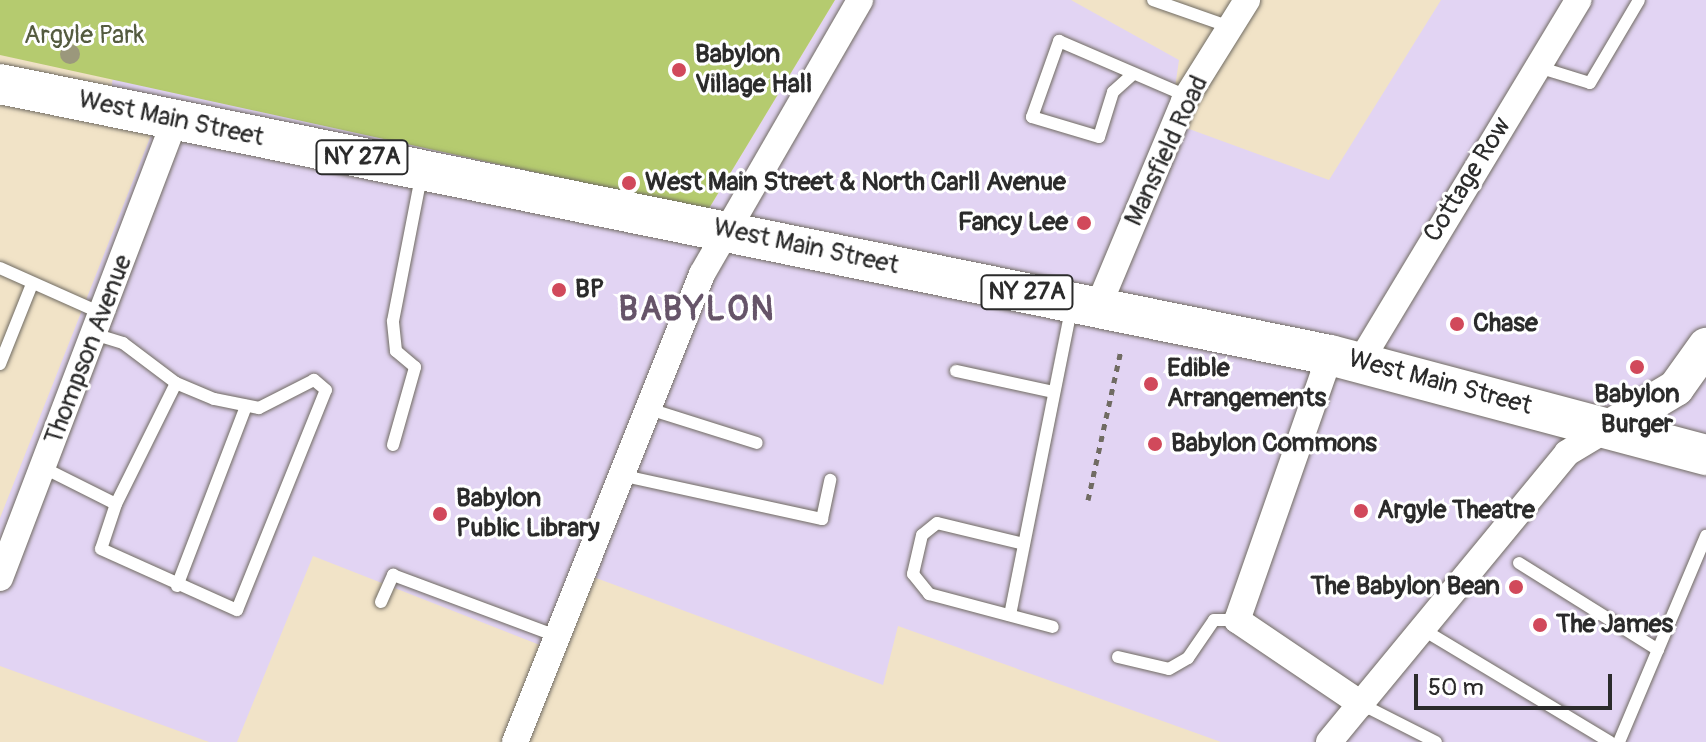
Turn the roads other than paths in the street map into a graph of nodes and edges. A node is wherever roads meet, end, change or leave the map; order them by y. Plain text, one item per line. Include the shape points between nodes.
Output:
1 (860, 0) edge
2 (1153, 0) edge
3 (1247, 0) edge
4 (1578, 0) edge
5 (1639, 0) edge
6 (1230, 27) junction
7 (1538, 67) junction
8 (1133, 74) junction
9 (0, 84) edge
10 (1187, 96) junction
11 (175, 120) junction
12 (423, 170) junction
13 (724, 230) junction
14 (0, 268) edge
15 (32, 284) junction
16 (1085, 304) junction
17 (100, 325) junction
18 (1706, 346) edge
19 (1345, 359) junction
20 (0, 364) edge
21 (956, 371) dead end
22 (176, 383) junction
23 (1053, 392) junction
24 (246, 406) junction
25 (643, 407) junction
26 (1609, 428) junction
27 (757, 443) dead end
28 (393, 445) dead end
29 (1706, 455) edge
30 (44, 468) junction
31 (617, 474) junction
32 (830, 480) dead end
33 (116, 504) junction
34 (1706, 536) edge
35 (1024, 544) junction
36 (1519, 563) dead end
37 (0, 578) edge
38 (177, 586) junction
39 (381, 602) dead end
40 (1010, 615) junction
41 (1237, 620) junction
42 (1053, 627) dead end
43 (1422, 629) junction
44 (556, 636) junction
45 (1658, 650) junction
46 (1118, 657) dead end
47 (1361, 704) junction
48 (515, 742) edge
49 (1329, 742) edge
50 (1436, 742) edge
51 (1610, 742) edge
52 (1619, 742) edge

1 - 13 street
2 - 6 lane
3 - 6 street, Mansfield Road
4 - 7 street, Cottage Row
5 - 7 lane via 1590,83
6 - 10 street, Mansfield Road
7 - 19 street, Cottage Row
8 - 8 lane via 1059,41 1032,117 1099,137 1113,92
8 - 10 lane
9 - 11 main road, West Main Street / NY 27A
10 - 16 street, Mansfield Road
11 - 12 main road, West Main Street / NY 27A
11 - 17 street, Thompson Avenue
12 - 13 main road, West Main Street / NY 27A
12 - 28 lane via 393,321 396,351 415,367
13 - 16 main road, West Main Street / NY 27A
13 - 25 street
14 - 15 lane
15 - 17 lane
15 - 20 lane
16 - 19 main road, West Main Street / NY 27A
16 - 23 lane
17 - 22 lane via 151,358
17 - 30 street, Thompson Avenue
18 - 26 main road via 1676,388
19 - 26 main road, West Main Street / NY 27A
19 - 41 street, Cottage Row
21 - 23 lane
22 - 24 lane
22 - 33 lane
23 - 35 lane
24 - 38 lane
24 - 38 lane via 259,408 314,380 326,390 237,610
25 - 27 lane
25 - 31 street
26 - 29 main road, NY 27A
26 - 43 street via 1567,453
30 - 33 lane
30 - 37 street, Thompson Avenue
31 - 32 lane via 822,519
31 - 44 street
33 - 38 lane via 101,549
34 - 45 lane
35 - 40 lane
35 - 40 lane via 937,523 922,535 913,574 929,594
36 - 45 lane
39 - 44 lane via 393,575
40 - 42 lane
41 - 46 lane via 1214,620 1188,658 1169,669
41 - 47 street
43 - 47 street
43 - 51 lane
44 - 48 street
45 - 52 lane
47 - 49 street
47 - 50 lane

